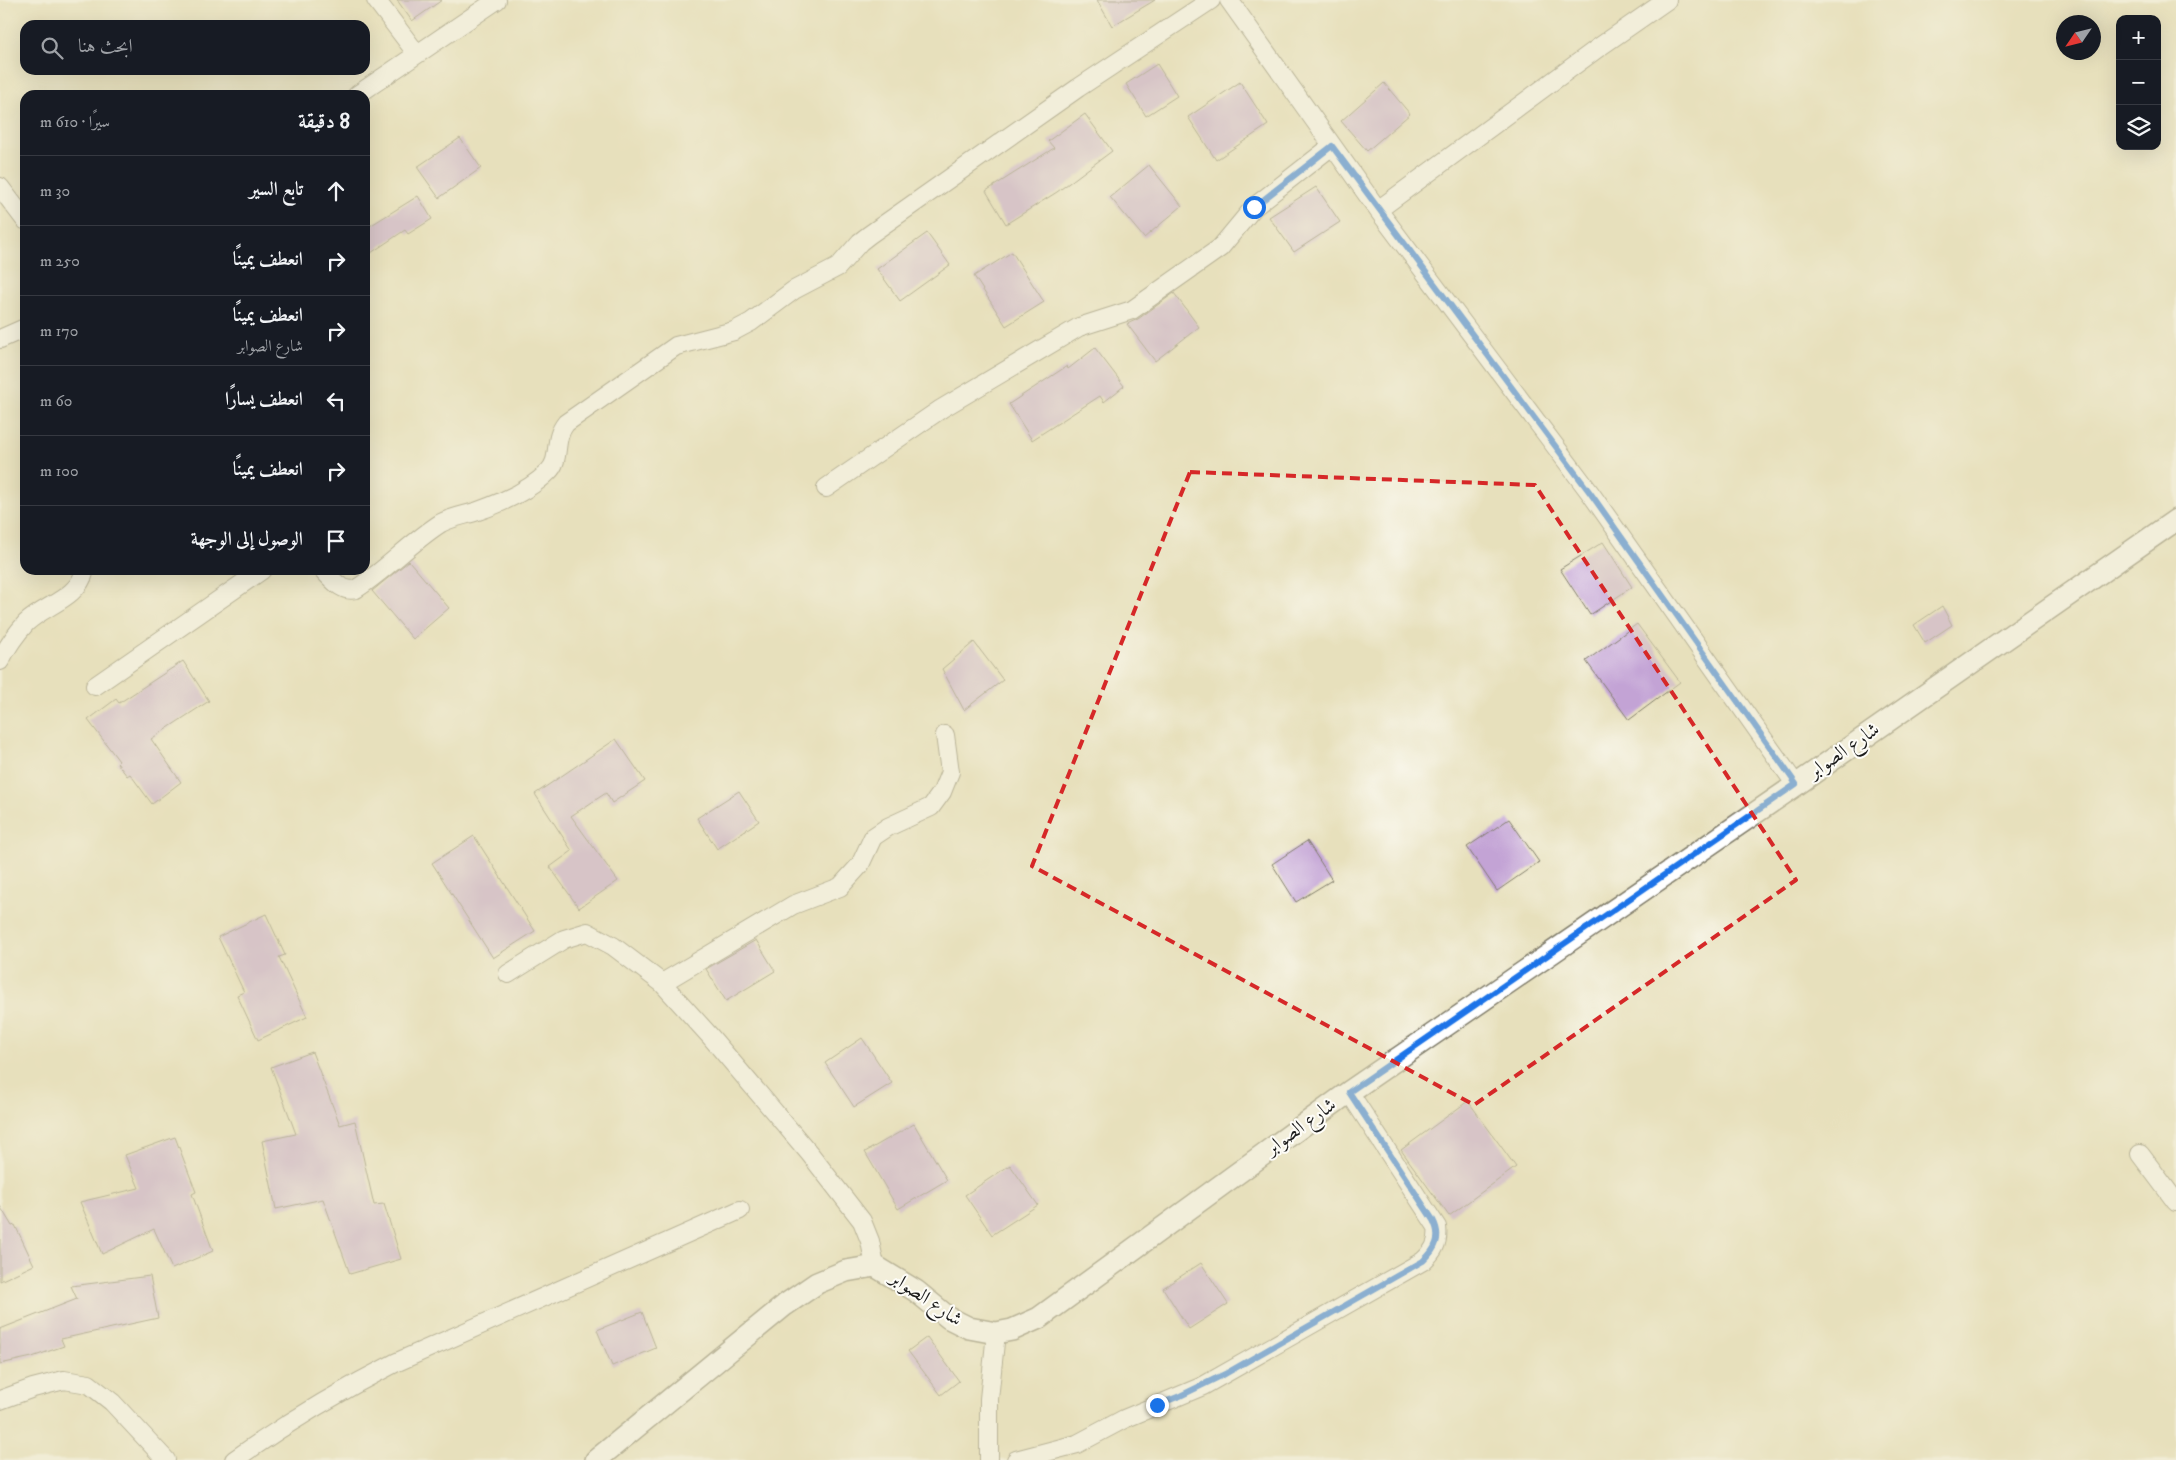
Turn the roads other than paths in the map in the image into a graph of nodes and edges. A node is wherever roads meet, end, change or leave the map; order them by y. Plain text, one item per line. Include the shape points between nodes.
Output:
1 (376, 0) edge
2 (497, 0) edge
3 (1211, 0) edge
4 (1228, 0) edge
5 (1667, 0) edge
6 (418, 54) junction
7 (364, 90) edge
8 (1332, 146) junction
9 (0, 187) edge
10 (1378, 210) junction
11 (20, 213) edge
12 (20, 330) edge
13 (0, 340) edge
14 (826, 488) dead end
15 (2176, 520) edge
16 (83, 575) edge
17 (255, 575) edge
18 (328, 575) edge
19 (0, 661) edge
20 (95, 686) dead end
21 (945, 735) dead end
22 (1796, 784) junction
23 (508, 974) dead end
24 (662, 984) junction
25 (1349, 1092) junction
26 (2140, 1154) dead end
27 (2176, 1202) edge
28 (740, 1210) dead end
29 (875, 1266) junction
30 (996, 1333) junction
31 (0, 1400) edge
32 (166, 1460) edge
33 (234, 1460) edge
34 (596, 1460) edge
35 (989, 1460) edge
36 (1016, 1460) edge

1 - 6 street
2 - 6 street
3 - 18 street via 1078,88 860,242 838,268 794,290 752,322 734,331 682,344 657,358 566,424 557,438 554,464 549,472 532,484 497,503 443,522 356,589 341,587
4 - 8 street
5 - 10 street
6 - 7 street
8 - 10 street
8 - 14 street via 1259,203 1220,248 1132,310 1079,327 941,409
9 - 11 street
10 - 22 street via 1591,494
12 - 13 street
15 - 22 street, شارع الصوابر
16 - 19 street via 73,592 27,622
17 - 20 street
21 - 24 street via 950,772 942,792 930,807 873,837 860,865 840,887 792,905
22 - 25 street, شارع الصوابر
23 - 24 street via 564,939 587,932 613,946
24 - 29 street via 810,1154 862,1221
25 - 30 street, شارع الصوابر via 1038,1318 1012,1330
25 - 36 street via 1437,1227 1437,1243 1428,1256 1203,1386 1124,1418 1077,1444
26 - 27 street
28 - 33 street via 395,1363 286,1424
29 - 30 street, شارع الصوابر via 916,1291 949,1318 969,1328
29 - 34 street, شارع الصوابر via 846,1271 817,1283 784,1305
30 - 35 street via 989,1392
31 - 32 street via 64,1380 89,1384 112,1402

